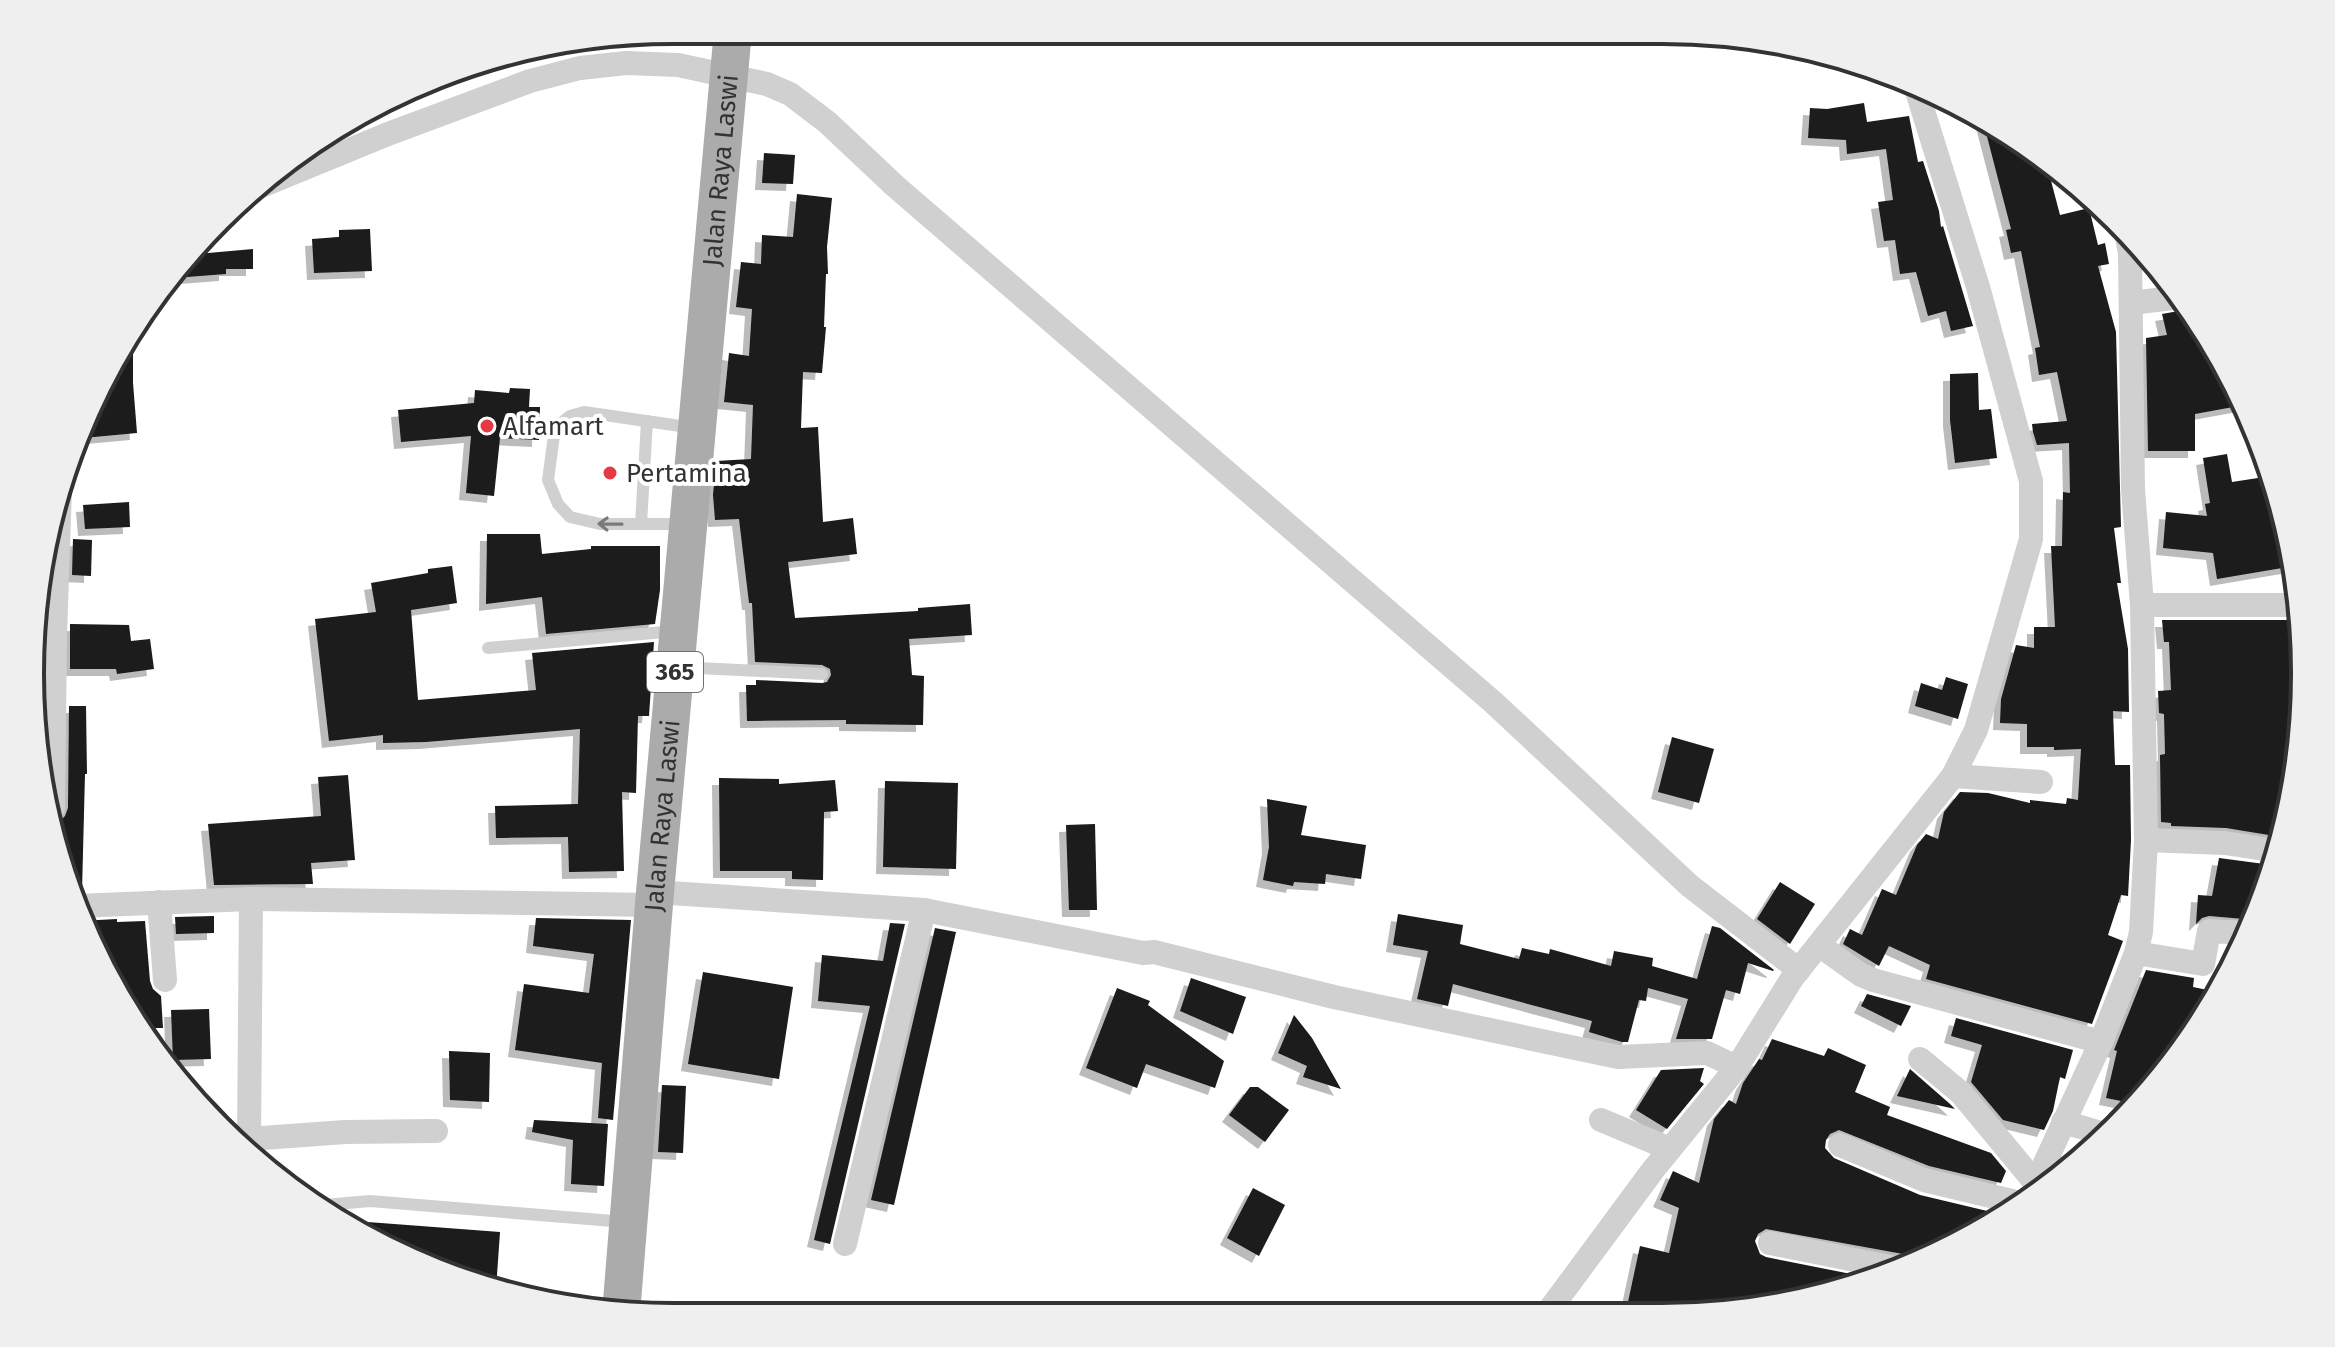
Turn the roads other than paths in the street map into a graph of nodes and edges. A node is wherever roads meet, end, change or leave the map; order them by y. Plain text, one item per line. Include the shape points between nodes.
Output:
1 (732, 44) edge
2 (729, 75) junction
3 (1920, 100) edge
4 (289, 175) edge
5 (2130, 253) edge
6 (2167, 299) edge
7 (2131, 303) junction
8 (647, 421) junction
9 (697, 428) junction
10 (641, 524) junction
11 (688, 524) junction
12 (59, 538) edge
13 (2142, 605) junction
14 (2287, 605) edge
15 (488, 648) dead end
16 (677, 649) junction
17 (822, 674) dead end
18 (1953, 776) junction
19 (54, 782) edge
20 (2041, 782) dead end
21 (2146, 840) junction
22 (2266, 849) edge
23 (655, 892) junction
24 (251, 899) junction
25 (159, 902) junction
26 (89, 905) edge
27 (919, 906) junction
28 (2235, 932) edge
29 (1819, 945) junction
30 (2136, 953) junction
31 (1799, 970) junction
32 (165, 980) dead end
33 (2101, 1042) junction
34 (1920, 1059) dead end
35 (1737, 1067) junction
36 (1601, 1120) dead end
37 (2063, 1122) junction
38 (436, 1131) dead end
39 (2094, 1131) edge
40 (244, 1134) edge
41 (249, 1139) edge
42 (1840, 1145) dead end
43 (1670, 1149) junction
44 (2041, 1176) edge
45 (2037, 1179) edge
46 (2007, 1200) edge
47 (335, 1204) edge
48 (628, 1222) junction
49 (1770, 1243) dead end
50 (845, 1244) dead end
51 (1878, 1265) edge
52 (622, 1301) edge
53 (1555, 1303) edge

1 - 2 main road, Jalan Raya Laswi / 365
2 - 4 street via 678,65 580,68 530,81
2 - 9 main road, Jalan Raya Laswi / 365
2 - 31 street via 790,94 827,122 1494,703 1690,886
3 - 18 street via 2031,481 2031,539 1976,730
5 - 7 street
6 - 7 street
7 - 13 street via 2133,489
8 - 9 lane
8 - 10 lane
10 -> 8 lane via 600,524 570,517 548,480 555,428 570,416 584,412
9 - 11 main road, Jalan Raya Laswi / 365
10 - 11 lane
11 - 16 main road, Jalan Raya Laswi / 365
12 - 19 street
13 - 14 street
13 - 21 street
15 - 16 lane
16 - 17 lane
16 - 23 main road, Jalan Raya Laswi / 365
18 - 20 street
18 - 29 street
21 - 22 street
21 - 30 street
23 - 24 street
23 - 27 street
23 - 48 main road, Jalan Raya Laswi / 365
24 - 25 street
24 - 40 street
25 - 26 street
25 - 32 street
27 - 35 street via 1154,952 1334,997 1618,1057 1707,1053
27 - 50 street
28 - 30 street via 2209,931 2203,964
29 - 31 street
29 - 33 street via 1873,980
30 - 33 street
31 - 35 street
33 - 37 street
34 - 45 street via 1961,1093
35 - 43 street
36 - 43 street
37 - 39 street
37 - 44 street
38 - 41 street
42 - 46 street via 1924,1180
43 - 53 street
47 - 48 lane via 370,1201
48 - 52 main road, Jalan Raya Laswi / 365
49 - 51 street

